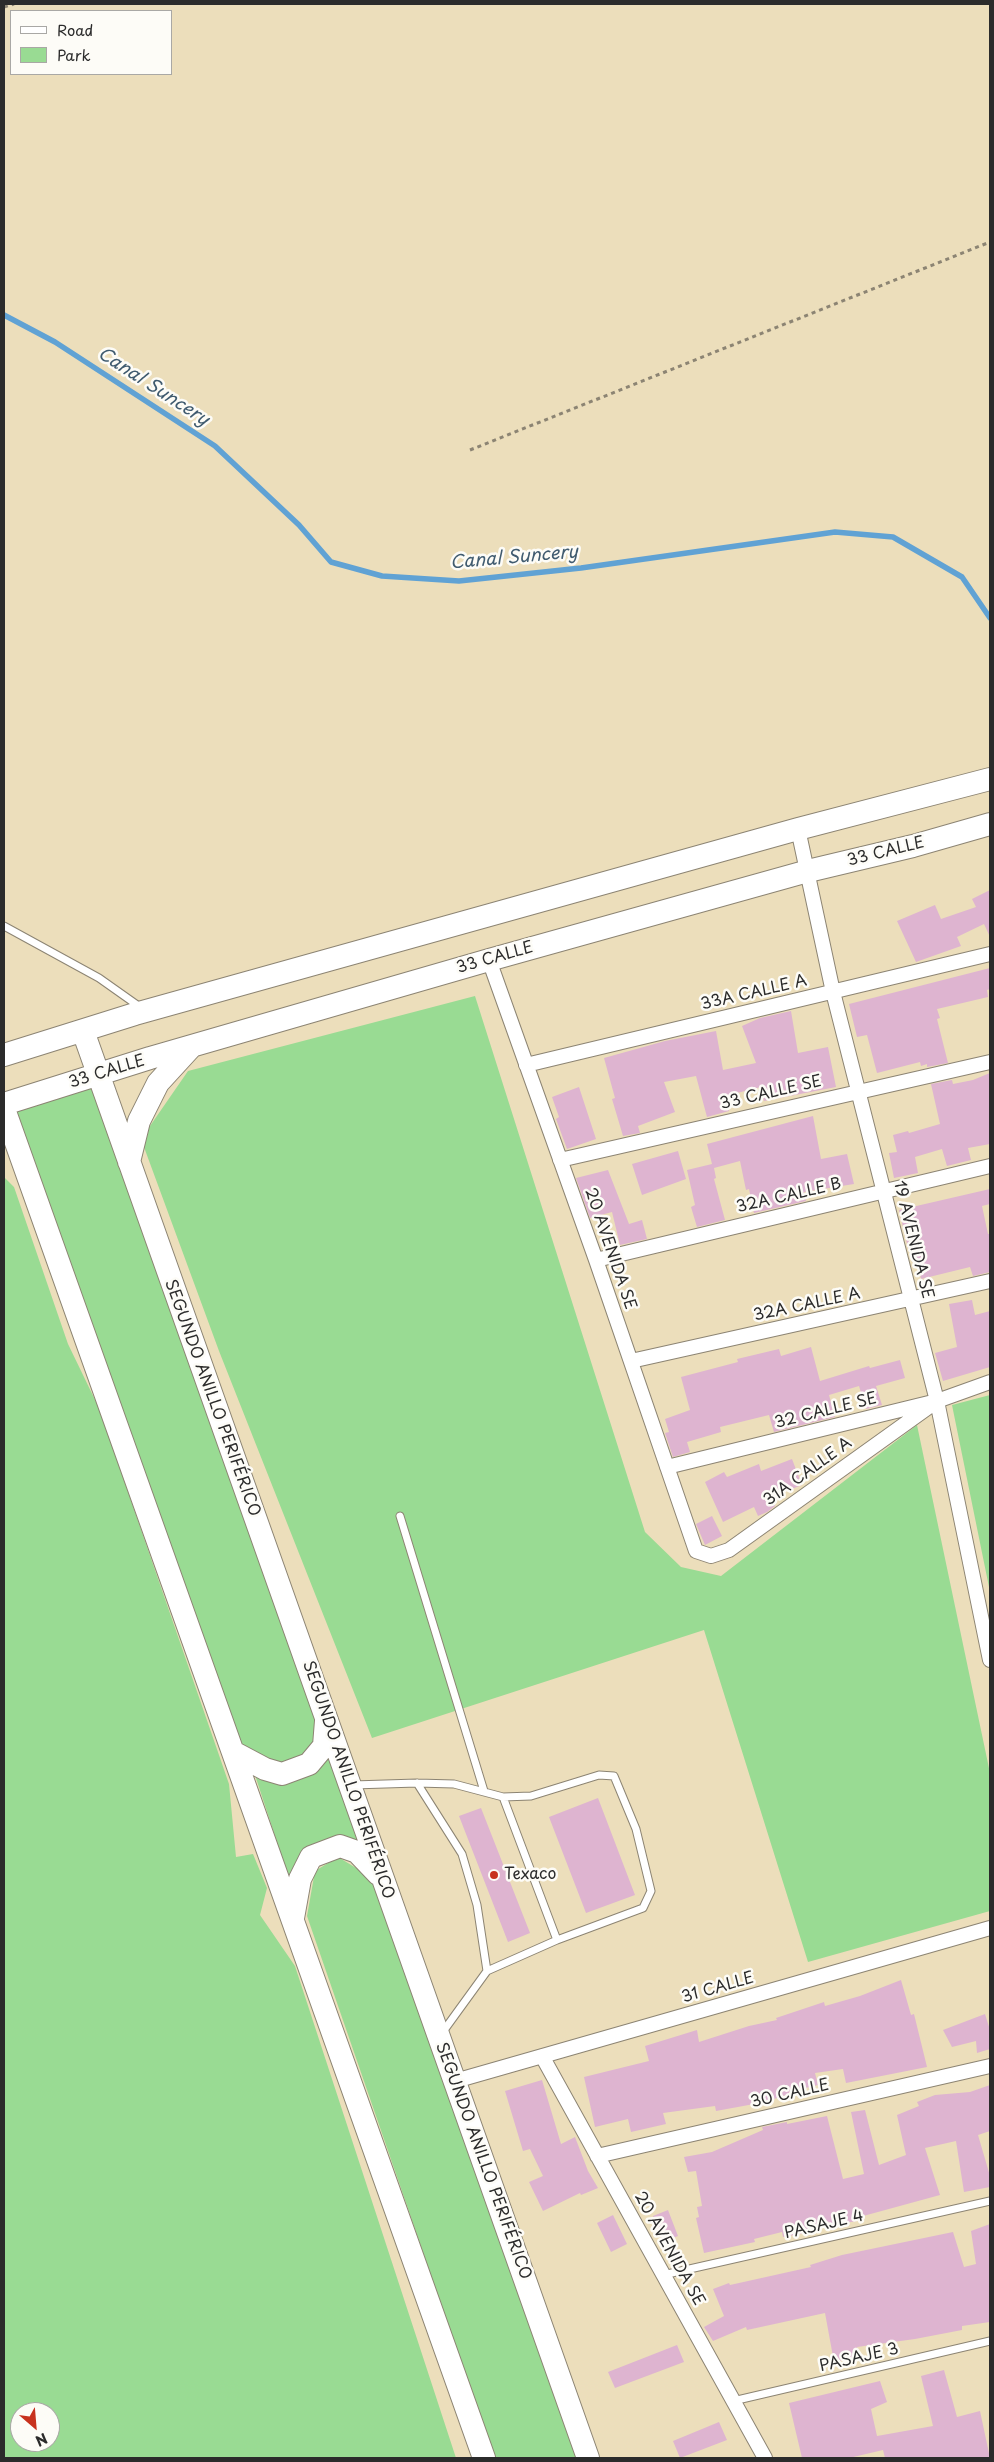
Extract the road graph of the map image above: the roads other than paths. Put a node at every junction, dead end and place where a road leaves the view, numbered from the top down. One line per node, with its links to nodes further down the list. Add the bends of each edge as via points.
1 (990, 779): 3 (main road)
2 (990, 824): 4 (main road, 33 CALLE)
3 (798, 829): 4 (street, 19 AVENIDA SE); 9 (main road)
4 (808, 871): 7 (main road, 33 CALLE); 8 (street, 19 AVENIDA SE)
5 (4, 926): 9 (lane, via 99,978)
6 (990, 954): 8 (street, 33A CALLE A)
7 (489, 960): 11 (main road, 33 CALLE); 14 (street, 20 AVENIDA SE)
8 (833, 992): 14 (street, 33A CALLE A); 16 (street, 19 AVENIDA SE)
9 (146, 1012): 10 (main road)
10 (82, 1031): 12 (main road); 15 (main road, SEGUNDO ANILLO PERIFÉRICO)
11 (192, 1046): 15 (main road, 33 CALLE); 21 (main road, via 158,1083 139,1121)
12 (4, 1056)
13 (990, 1062): 16 (street, 33 CALLE SE)
14 (526, 1065): 20 (street, 20 AVENIDA SE)
15 (98, 1074): 17 (main road, 33 CALLE); 21 (main road, SEGUNDO ANILLO PERIFÉRICO)
16 (857, 1092): 20 (street, 33 CALLE SE); 23 (street, 19 AVENIDA SE)
17 (4, 1104)
18 (4, 1109): 19 (main road)
19 (8, 1142): 35 (main road, via 24,1165)
20 (560, 1160): 24 (street, 20 AVENIDA SE)
21 (129, 1162): 34 (main road, SEGUNDO ANILLO PERIFÉRICO)
22 (990, 1166): 23 (street, 32A CALLE B)
23 (882, 1192): 24 (street, 32A CALLE B); 26 (street, 19 AVENIDA SE)
24 (596, 1260): 27 (street, 20 AVENIDA SE)
25 (990, 1281): 26 (street, 32A CALLE A)
26 (910, 1300): 27 (street, 32A CALLE A); 29 (street, 19 AVENIDA SE)
27 (631, 1361): 30 (street, 20 AVENIDA SE)
28 (990, 1382): 29 (street, 32 CALLE SE)
29 (936, 1401): 30 (street, 32 CALLE SE); 32 (street, 31A CALLE A, via 729,1550 711,1556); 33 (street, 19 AVENIDA SE)
30 (667, 1467): 32 (street, 20 AVENIDA SE)
31 (400, 1516): 38 (lane)
32 (696, 1551)
33 (990, 1660)
34 (326, 1719): 35 (main road, via 324,1746 309,1764 282,1774); 37 (main road, SEGUNDO ANILLO PERIFÉRICO)
35 (233, 1752): 41 (main road)
36 (417, 1783): 37 (lane); 38 (lane, via 454,1784); 44 (lane, via 462,1854 478,1906)
37 (350, 1785): 40 (main road, SEGUNDO ANILLO PERIFÉRICO)
38 (484, 1791): 39 (lane)
39 (503, 1797): 43 (lane); 43 (lane, via 532,1796 600,1775 614,1776 636,1829 651,1891 643,1908)
40 (382, 1878): 41 (main road, via 357,1852 340,1846 311,1858 300,1879); 45 (main road, SEGUNDO ANILLO PERIFÉRICO)
41 (293, 1920): 54 (main road)
42 (990, 1928): 46 (street, 31 CALLE)
43 (556, 1940): 44 (lane)
44 (487, 1971): 45 (lane)
45 (439, 2037): 48 (main road, SEGUNDO ANILLO PERIFÉRICO)
46 (542, 2056): 48 (street, 31 CALLE); 49 (street, 20 AVENIDA SE)
47 (990, 2066): 49 (street, 30 CALLE)
48 (454, 2081): 55 (main road, SEGUNDO ANILLO PERIFÉRICO)
49 (597, 2156): 51 (street, 20 AVENIDA SE)
50 (990, 2200): 51 (lane, PASAJE 4)
51 (663, 2275): 53 (street, 20 AVENIDA SE)
52 (990, 2341): 53 (lane, PASAJE 3)
53 (733, 2401): 56 (street, 20 AVENIDA SE)
54 (484, 2458)
55 (588, 2458)
56 (765, 2458)

